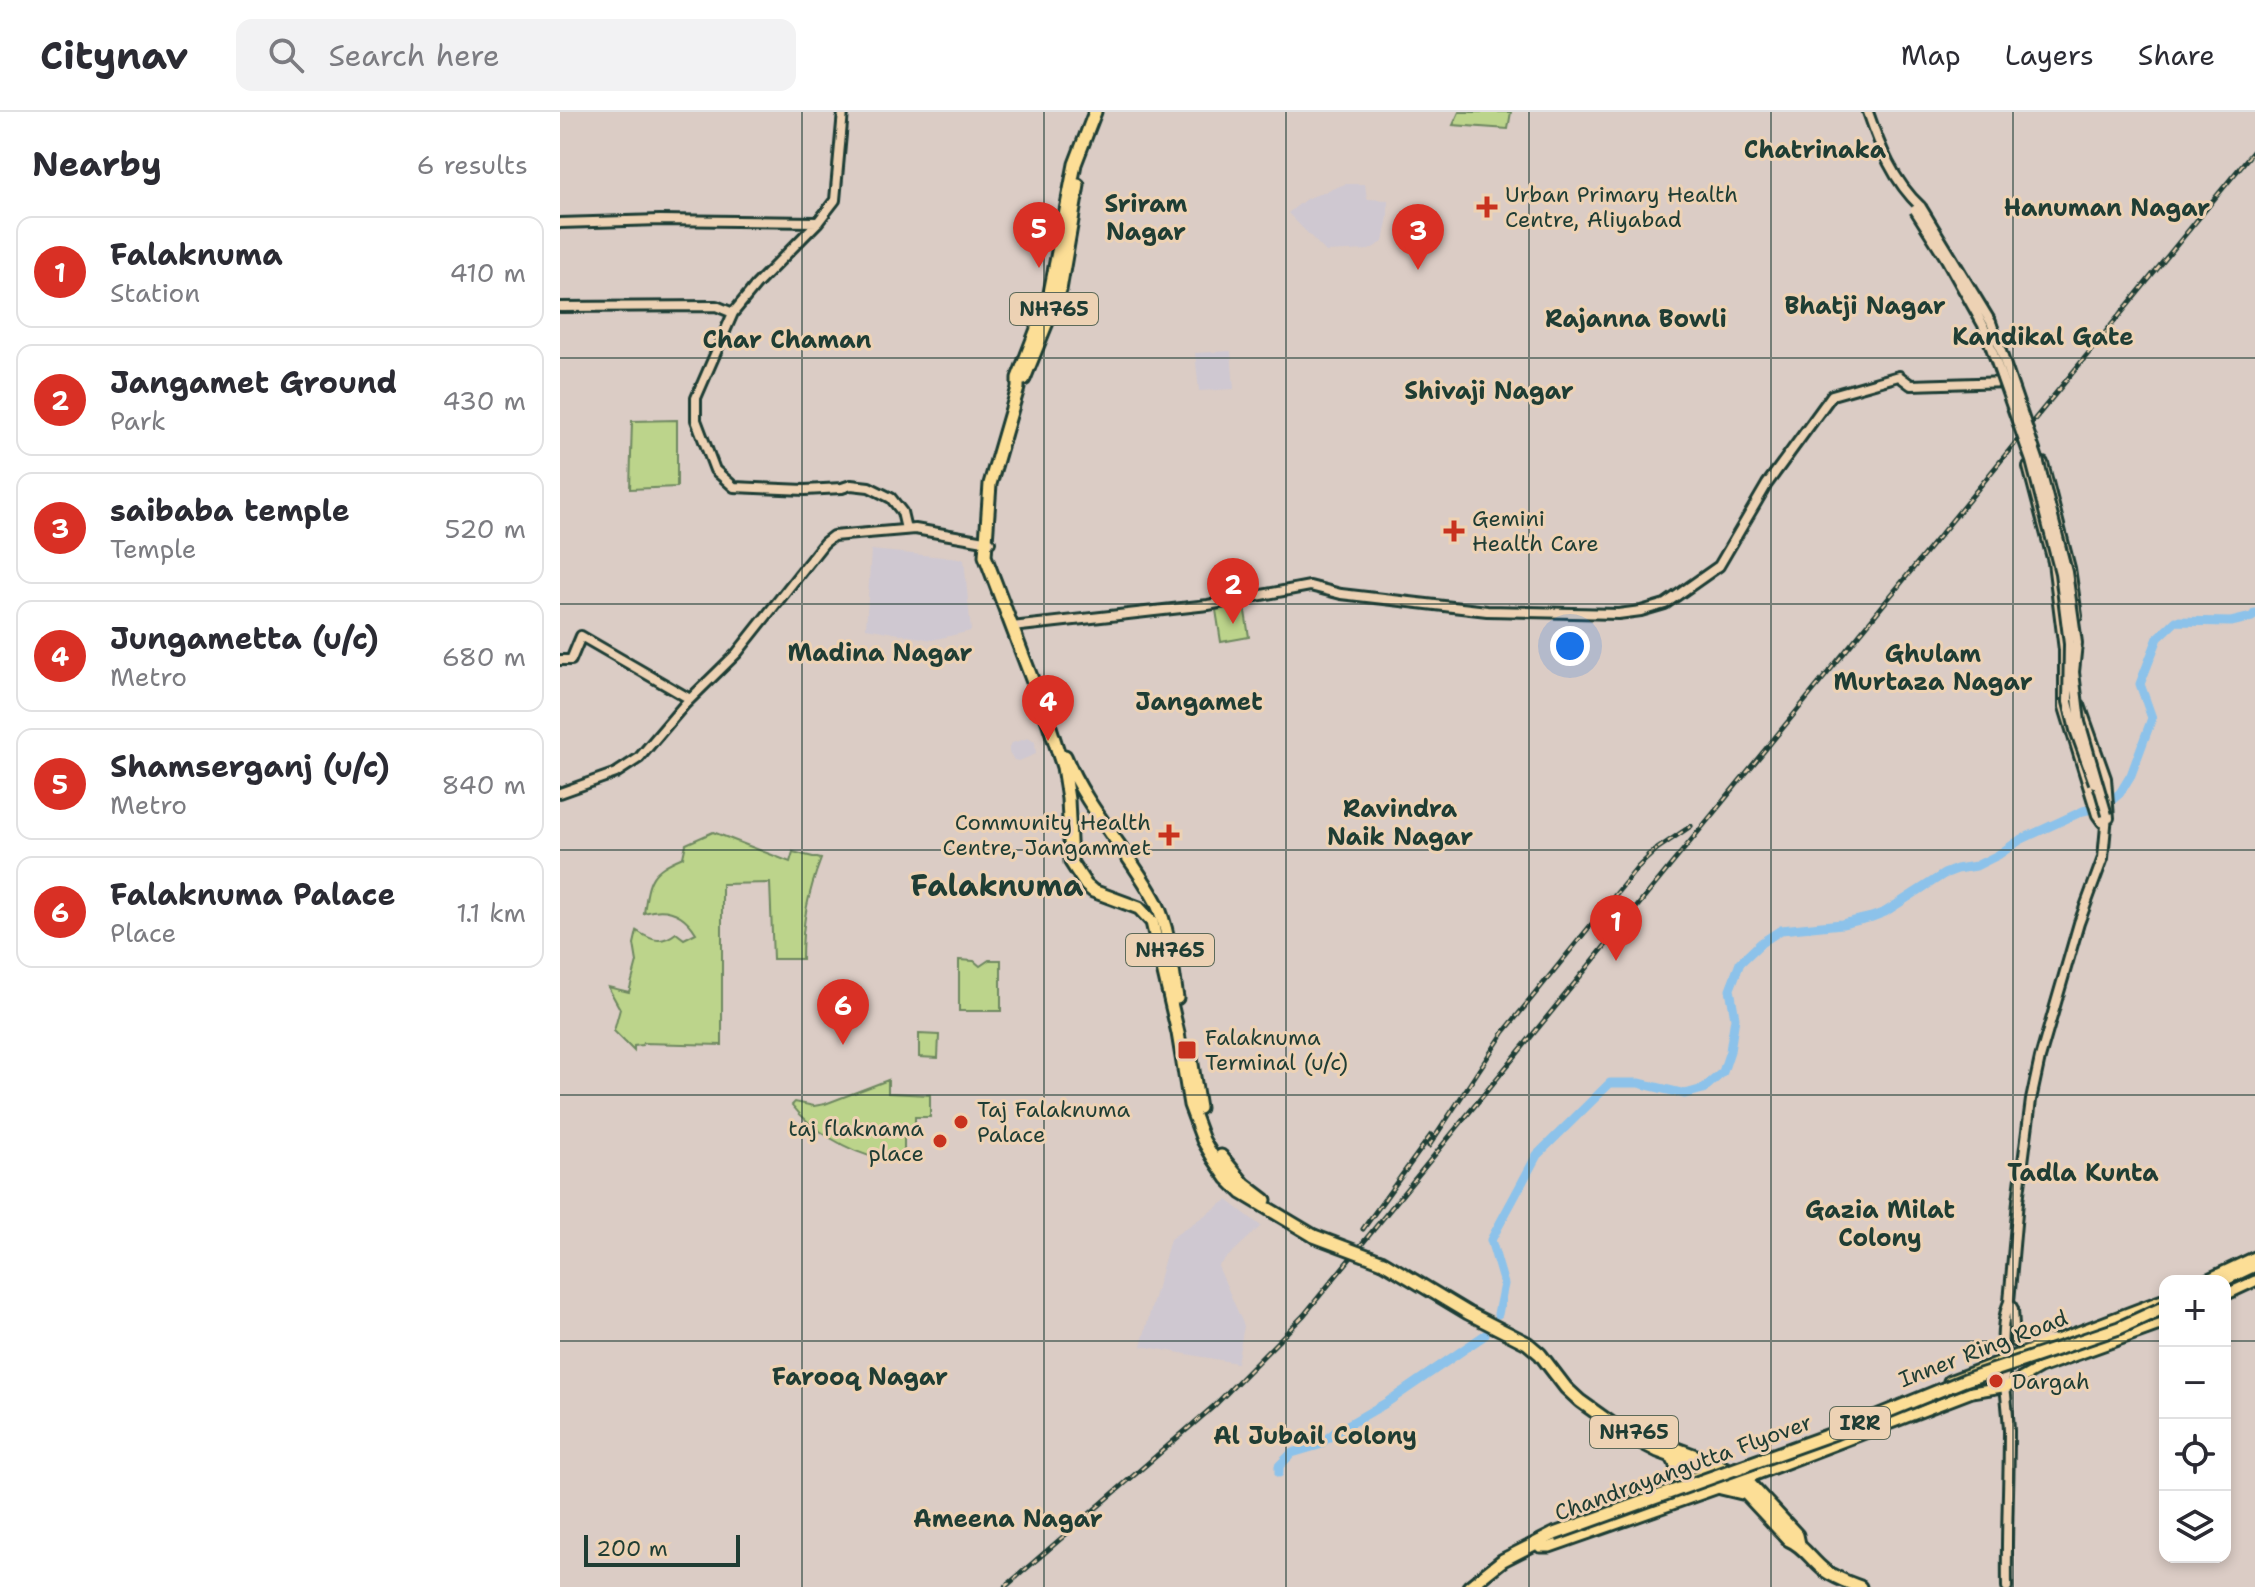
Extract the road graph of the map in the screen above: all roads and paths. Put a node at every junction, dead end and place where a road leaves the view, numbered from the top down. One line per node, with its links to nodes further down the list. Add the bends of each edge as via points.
1 (843, 112): 5 (street, via 836,195)
2 (1095, 112): 10 (highway, NH765, via 1075,164 1049,298 1022,364)
3 (1101, 112): 10 (highway, NH765, via 1079,178 1060,290)
4 (1868, 112): 19 (street, bridge, via 1882,154 1983,325 2031,461 2060,573 2069,644 2067,694)
5 (818, 222): 6 (street); 8 (street)
6 (560, 223)
7 (560, 307): 8 (street, via 716,306)
8 (733, 313): 11 (street, via 696,398 696,420 715,470 734,487 869,487 891,498)
9 (2014, 382): 13 (street, via 1911,385 1899,376 1832,395 1767,484 1719,566 1665,604 1618,614 1487,611 1310,586 1197,606)
10 (1018, 388): 12 (highway, NH765, via 995,470)
11 (906, 529): 12 (street); 15 (street, via 828,539 737,653)
12 (988, 542): 13 (highway, NH765)
13 (1015, 626): 17 (highway, NH765, via 1060,745); 18 (highway, NH765, via 1063,767)
14 (560, 660): 15 (street, via 571,660 581,636)
15 (690, 699): 16 (street, via 639,758 616,773)
16 (560, 793)
17 (1086, 794): 18 (highway); 20 (highway, NH765, via 1162,917 1198,1105)
18 (1068, 799): 20 (highway, NH765, via 1071,862 1086,885 1139,908 1152,922 1190,1105 1203,1140)
19 (2104, 817): 19 (street, bridge, via 2092,798 2064,707 2064,650 2053,562 2028,467 2035,462 2043,463 2070,568 2079,641 2079,700 2106,778); 30 (street, via 2100,863 2031,1100)
20 (1218, 1157): 37 (highway, NH765, bridge, via 1279,1215 1314,1236 1383,1262 1527,1343)
21 (2255, 1257): 24 (main road)
22 (2255, 1265): 25 (highway)
23 (2255, 1273): 27 (highway)
24 (2217, 1275)
25 (2231, 1276)
26 (2255, 1281): 28 (main road)
27 (2231, 1283)
28 (2231, 1292)
29 (2159, 1301): 34 (main road, Inner Ring Road / IRR)
30 (2009, 1302): 34 (street, via 2015,1342); 36 (street)
31 (2159, 1310): 47 (highway, Chandrayangutta Flyover / IRR, bridge)
32 (2159, 1318): 47 (highway, Chandrayangutta Flyover / IRR, bridge)
33 (2159, 1325): 35 (main road, Inner Ring Road / IRR)
34 (2082, 1331): 35 (main road); 36 (main road, Inner Ring Road / IRR)
35 (2090, 1351): 38 (main road, Inner Ring Road / IRR)
36 (2003, 1359): 38 (street); 40 (main road, Inner Ring Road / IRR, via 1861,1418)
37 (1557, 1373): 39 (highway, NH765, via 1593,1412 1643,1445); 40 (highway, NH765, via 1636,1433)
38 (2004, 1387): 41 (main road, Inner Ring Road / IRR, via 1972,1392); 53 (street, via 2009,1428)
39 (1671, 1456): 40 (highway, NH765); 43 (highway, via 1677,1472)
40 (1712, 1466): 42 (highway, NH765); 43 (main road, Inner Ring Road / IRR)
41 (1760, 1473): 42 (main road, Inner Ring Road / IRR); 46 (highway, via 1754,1481)
42 (1740, 1480): 44 (main road, Inner Ring Road / IRR); 45 (highway, NH765); 46 (highway, NH765)
43 (1670, 1486): 49 (main road, Inner Ring Road / IRR, via 1547,1532)
44 (1721, 1488): 45 (highway); 49 (main road, Inner Ring Road / IRR, via 1550,1547)
45 (1749, 1496): 48 (highway, NH765, via 1789,1540)
46 (1763, 1496): 48 (highway, NH765)
47 (1555, 1537): 49 (highway, Chandrayangutta Flyover / IRR)
48 (1799, 1544): 52 (highway, NH765, via 1821,1568)
49 (1535, 1546): 50 (highway, Inner Ring Road / IRR, via 1503,1560); 51 (highway, Inner Ring Road / IRR)
50 (1469, 1587)
51 (1477, 1587)
52 (1860, 1587)
53 (2007, 1587)

